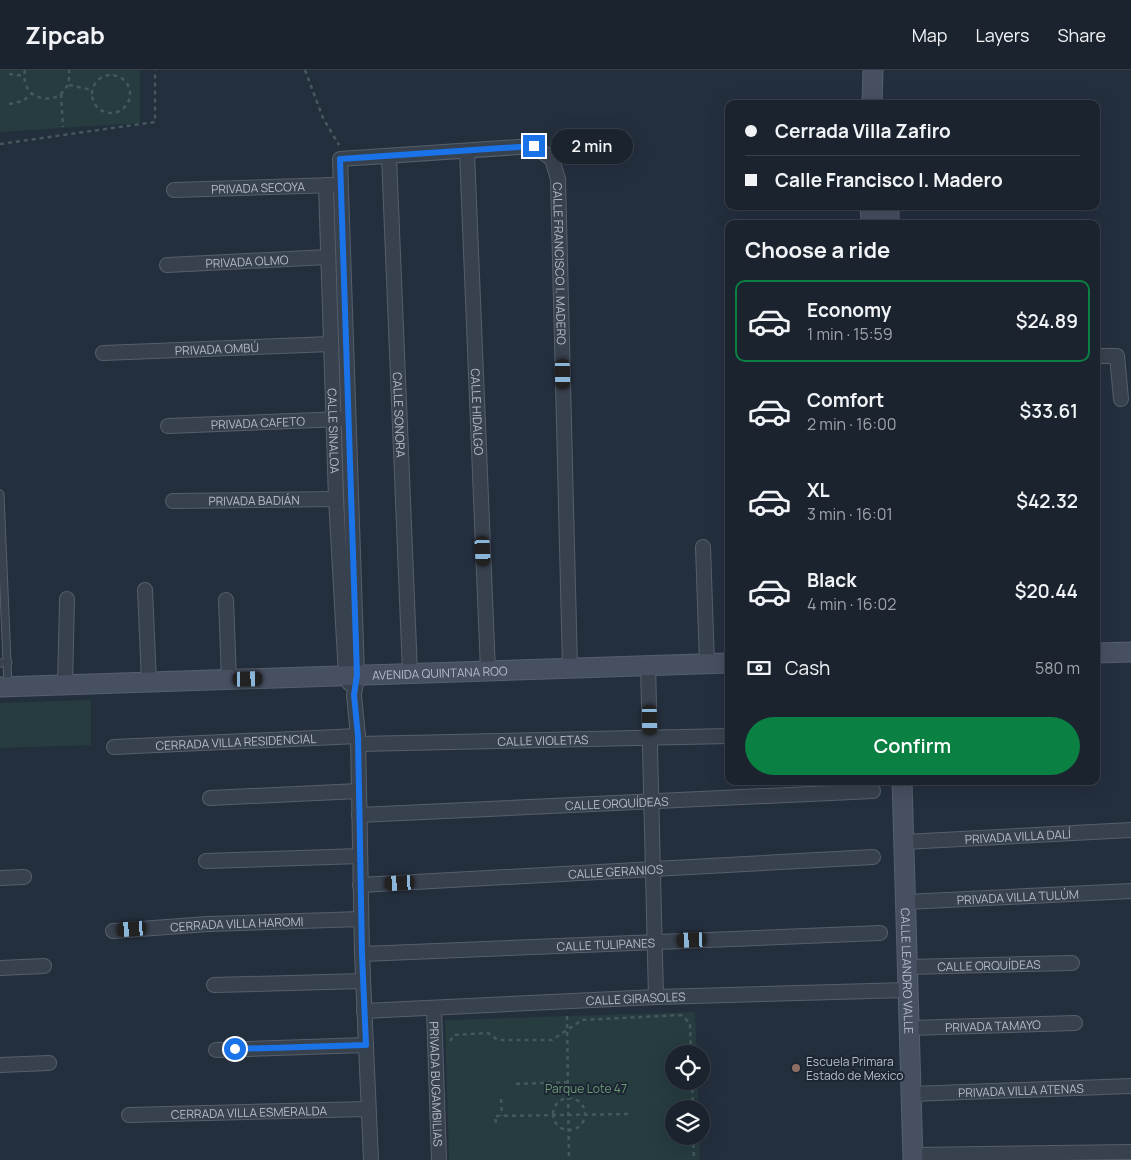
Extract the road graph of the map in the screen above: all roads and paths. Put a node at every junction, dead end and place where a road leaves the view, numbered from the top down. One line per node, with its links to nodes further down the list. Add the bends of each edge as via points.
1 (25, 70): 7 (path)
2 (69, 70): 8 (path)
3 (155, 70): 15 (path, via 155,122)
4 (305, 70): 18 (path, via 323,118 339,142)
5 (873, 70): 12 (main road)
6 (9, 74): 7 (path)
7 (24, 76): 10 (path, via 25,84)
8 (68, 85): 9 (path); 11 (path)
9 (92, 90): 9 (path, via 95,105 106,112 124,108 130,97 128,84 113,74 101,77)
10 (32, 93): 11 (path, via 43,99); 13 (path, via 23,101)
11 (61, 94): 14 (path)
12 (872, 100)
13 (9, 104)
14 (63, 127)
15 (0, 144)
16 (467, 152): 17 (street, CALLE FRANCISCO I. MADERO); 44 (street, CALLE FRANCISCO I. MADERO, via 534,146 552,159 558,179); 45 (street, CALLE HIDALGO)
17 (389, 156): 18 (street, CALLE FRANCISCO I. MADERO); 46 (street, CALLE SONORA)
18 (340, 159): 19 (street, CALLE SINALOA)
19 (341, 184): 20 (street, PRIVADA SECOYA); 29 (street, CALLE SINALOA)
20 (326, 185): 21 (street, PRIVADA SECOYA); 22 (street, CALLE SINALOA)
21 (174, 190)
22 (328, 257): 23 (street, PRIVADA OLMO); 24 (street, CALLE SINALOA)
23 (167, 266)
24 (331, 344): 25 (street, PRIVADA OMBÚ); 28 (street, CALLE SINALOA)
25 (103, 353)
26 (1100, 356): 27 (street, via 1117,356)
27 (1121, 399)
28 (334, 419): 29 (street, PRIVADA CAFETO); 30 (street, PRIVADA CAFETO); 32 (street, CALLE SINALOA)
29 (349, 419): 47 (street, CALLE SINALOA)
30 (168, 426)
31 (0, 494): 40 (lane)
32 (336, 499): 33 (street, PRIVADA BADIÁN); 47 (street, CALLE SINALOA)
33 (173, 501)
34 (703, 547): 42 (street)
35 (145, 590): 49 (street)
36 (67, 599): 50 (street)
37 (226, 600): 48 (street)
38 (1131, 652): 39 (main road)
39 (1100, 653)
40 (4, 662): 51 (lane)
41 (725, 663): 42 (main road, AVENIDA QUINTANA ROO)
42 (708, 664): 43 (main road, AVENIDA QUINTANA ROO)
43 (648, 666): 44 (main road, AVENIDA QUINTANA ROO); 53 (street)
44 (570, 668): 45 (main road, AVENIDA QUINTANA ROO)
45 (488, 671): 46 (main road, AVENIDA QUINTANA ROO)
46 (410, 673): 47 (main road, AVENIDA QUINTANA ROO)
47 (351, 676): 48 (main road, AVENIDA QUINTANA ROO); 54 (street)
48 (228, 679): 49 (main road, AVENIDA QUINTANA ROO)
49 (149, 682): 50 (main road, AVENIDA QUINTANA ROO)
50 (65, 684): 51 (main road, AVENIDA QUINTANA ROO)
51 (4, 686)
52 (725, 736): 53 (street, CALLE VIOLETAS)
53 (650, 738): 54 (street, CALLE VIOLETAS); 60 (street)
54 (358, 740): 55 (street, CERRADA VILLA RESIDENCIAL); 57 (street)
55 (114, 747)
56 (902, 785): 63 (main road, CALLE LEANDRO VALLE)
57 (359, 791): 59 (street); 61 (street)
58 (873, 791): 60 (street, CALLE ORQUÍDEAS)
59 (210, 798)
60 (652, 801): 61 (street, CALLE ORQUÍDEAS); 67 (street)
61 (359, 815): 64 (street)
62 (1131, 830): 63 (street, PRIVADA VILLA DALÍ)
63 (904, 842): 72 (main road, CALLE LEANDRO VALLE)
64 (360, 856): 66 (street); 70 (street)
65 (873, 857): 67 (street, CALLE GERANIOS)
66 (206, 862)
67 (653, 869): 70 (street, CALLE GERANIOS); 76 (street)
68 (24, 877): 69 (street)
69 (0, 878)
70 (360, 885): 73 (street)
71 (1131, 891): 72 (street, PRIVADA VILLA TULÚM)
72 (906, 902): 80 (main road, CALLE LEANDRO VALLE)
73 (361, 919): 74 (street, CERRADA VILLA HAROMI); 77 (street)
74 (113, 931)
75 (880, 933): 76 (street, CALLE TULIPANES)
76 (655, 942): 77 (street, CALLE TULIPANES); 85 (street)
77 (362, 954): 82 (street)
78 (1072, 962): 80 (street, CALLE ORQUÍDEAS)
79 (44, 966): 81 (street)
80 (908, 967): 84 (main road, CALLE LEANDRO VALLE)
81 (0, 968)
82 (363, 981): 83 (street); 87 (street)
83 (214, 985)
84 (908, 990): 85 (street, CALLE GIRASOLES); 90 (main road, CALLE LEANDRO VALLE)
85 (656, 998): 86 (street, CALLE GIRASOLES)
86 (434, 1008): 87 (street, CALLE GIRASOLES); 117 (street, PRIVADA BUGAMBILIAS)
87 (364, 1011): 92 (street)
88 (567, 1016): 91 (path)
89 (1075, 1023): 90 (street, PRIVADA TAMAYO)
90 (909, 1028): 101 (main road, CALLE LEANDRO VALLE)
91 (567, 1030): 93 (path, via 587,1019 681,1015 690,1023); 94 (path, via 550,1040 498,1040 490,1034 460,1034 450,1040); 98 (path)
92 (366, 1045): 95 (street); 104 (street)
93 (691, 1045)
94 (450, 1047)
95 (216, 1050)
96 (49, 1063): 97 (street)
97 (0, 1065)
98 (568, 1082): 99 (path); 102 (path)
99 (516, 1084)
100 (1131, 1086): 101 (street, PRIVADA VILLA ATENAS)
101 (911, 1094): 115 (main road, CALLE LEANDRO VALLE)
102 (568, 1098): 105 (path, via 581,1103); 108 (path, via 557,1102); 109 (path)
103 (501, 1099): 110 (path)
104 (368, 1109): 107 (street, CERRADA VILLA ESMERALDA); 116 (street)
105 (585, 1114): 106 (path); 109 (path); 112 (path, via 579,1127)
106 (632, 1114)
107 (129, 1115)
108 (552, 1115): 109 (path); 110 (path); 112 (path, via 556,1126)
109 (569, 1115): 112 (path)
110 (502, 1116): 111 (path, via 495,1116)
111 (496, 1123)
112 (569, 1130): 118 (path)
113 (693, 1145): 119 (path)
114 (1131, 1152): 115 (street)
115 (913, 1158)
116 (371, 1160)
117 (439, 1160)
118 (569, 1160)
119 (694, 1160)

